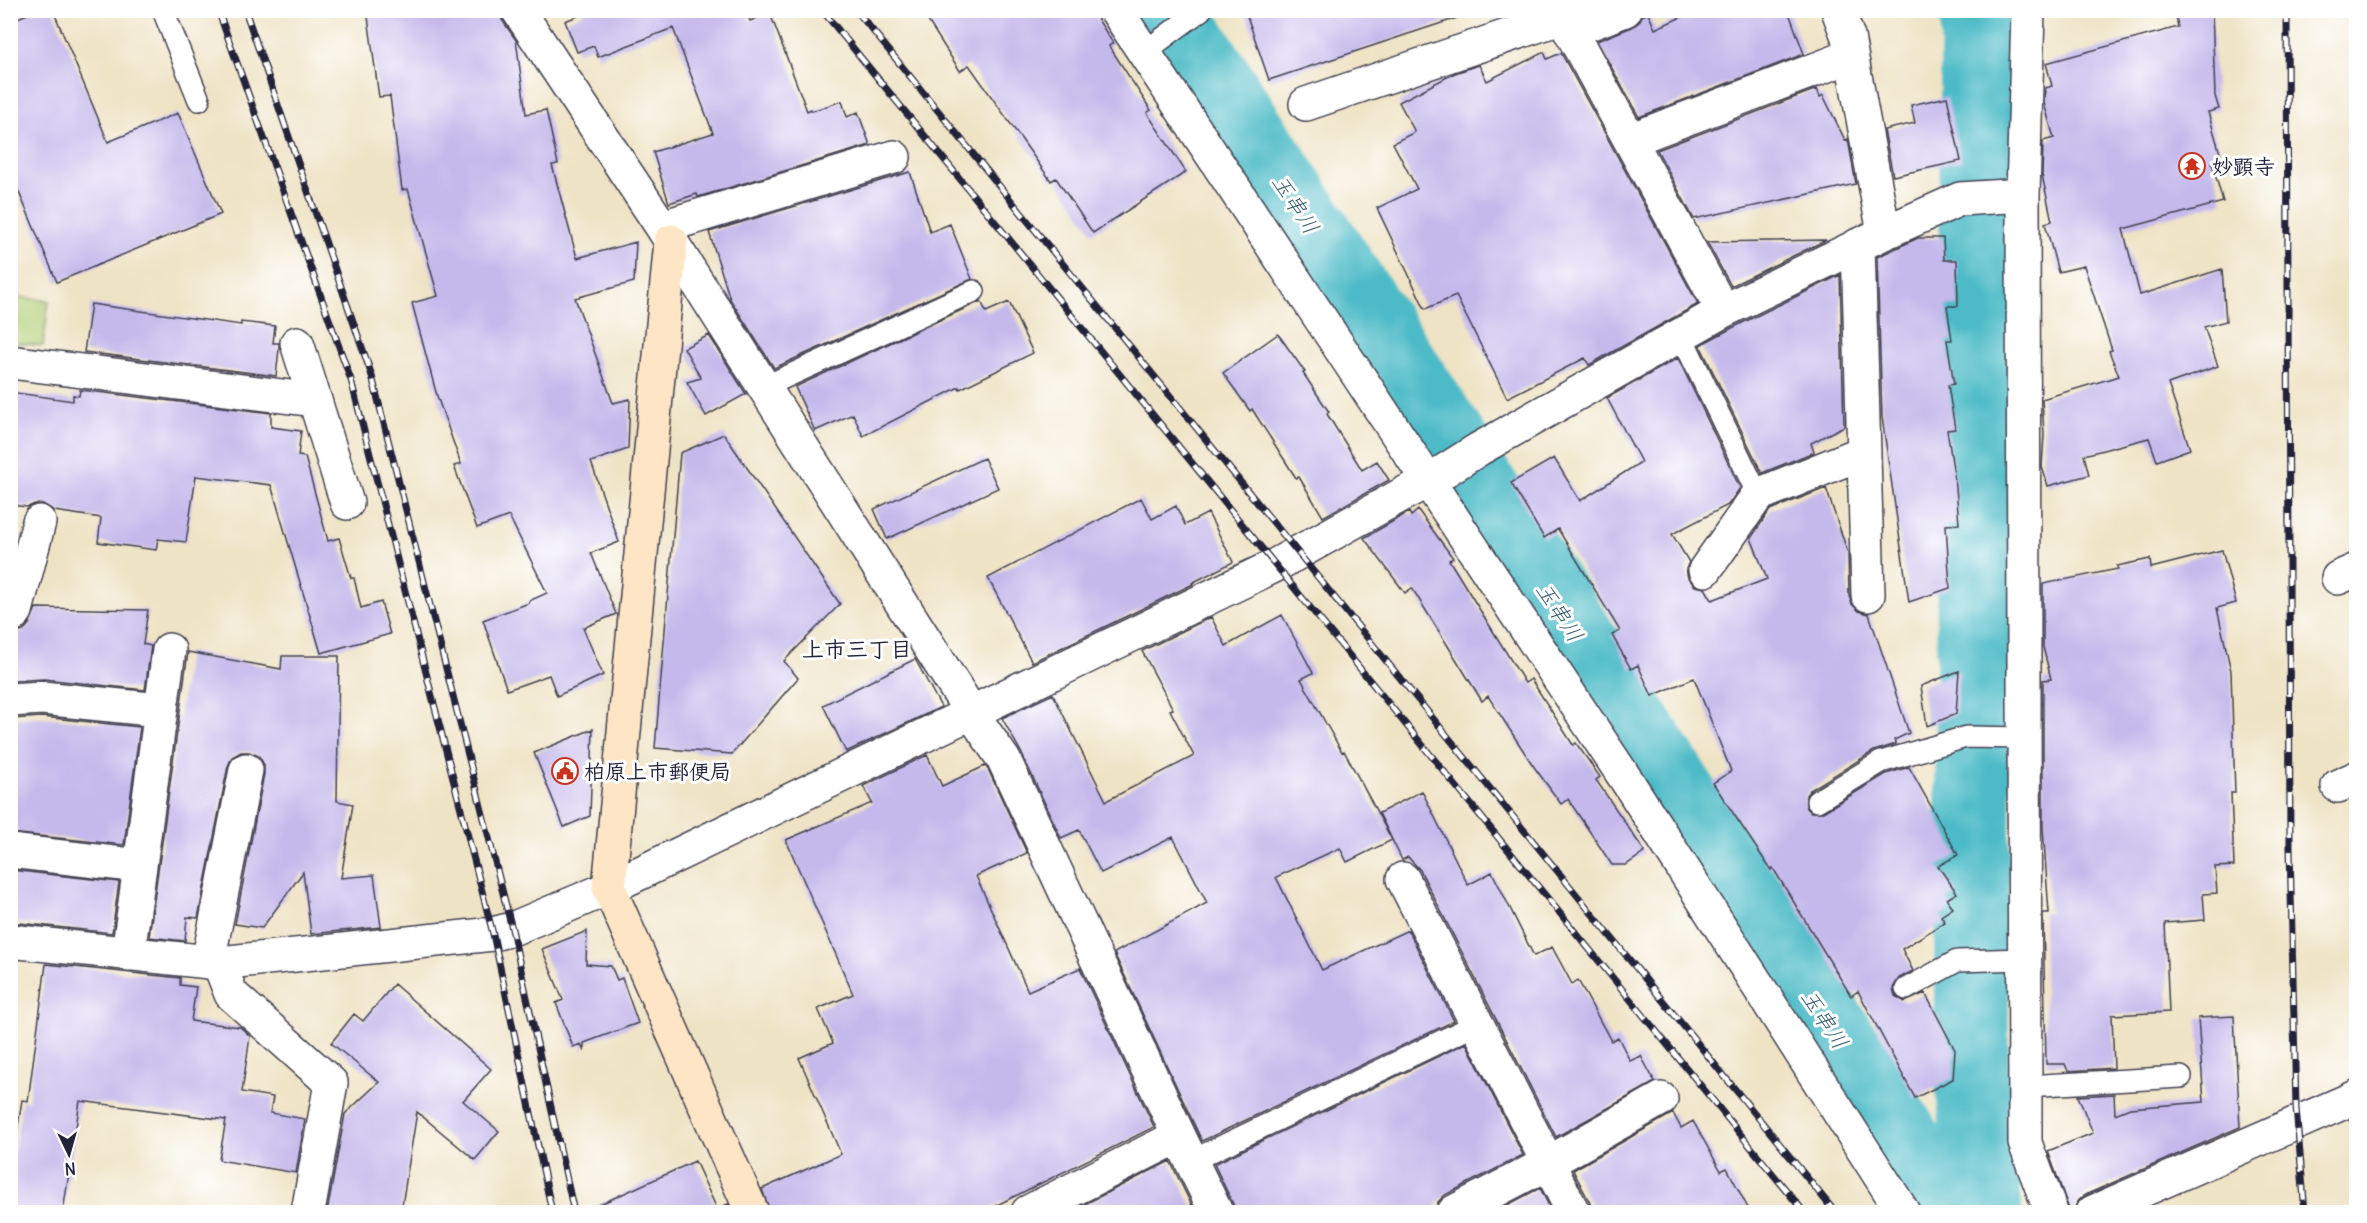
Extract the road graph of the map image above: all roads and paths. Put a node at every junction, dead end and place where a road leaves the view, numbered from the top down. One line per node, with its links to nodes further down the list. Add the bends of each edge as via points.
1 (163, 10): 11 (lane)
2 (518, 10): 16 (street)
3 (1116, 10): 9 (street)
4 (1625, 10): 8 (street)
5 (1838, 10): 10 (street)
6 (2028, 10): 15 (street)
7 (1201, 11): 9 (lane)
8 (1570, 31): 12 (street, via 1563,17); 13 (street)
9 (1155, 44): 26 (street)
10 (1851, 56): 13 (street); 17 (street)
11 (199, 100)
12 (1306, 104)
13 (1630, 140): 19 (street)
14 (894, 157): 16 (street)
15 (2021, 195): 17 (street, via 1960,199); 37 (street)
16 (666, 234): 23 (street); 43 (street)
17 (1871, 239): 19 (street); 25 (street)
18 (974, 291): 23 (lane)
19 (1724, 310): 20 (street)
20 (1682, 334): 26 (street); 27 (lane)
21 (297, 344): 24 (street)
22 (10, 362): 24 (street)
23 (764, 387): 36 (street)
24 (315, 400): 28 (street)
25 (1864, 452): 27 (street); 31 (street)
26 (1434, 477): 36 (street, via 1276,565); 62 (street)
27 (1758, 495): 30 (street)
28 (347, 503)
29 (39, 522): 32 (street, via 16,611)
30 (1705, 570)
31 (1868, 595)
32 (10, 616)
33 (169, 650): 35 (street)
34 (10, 700): 35 (street, via 42,698)
35 (160, 710): 41 (street)
36 (971, 712): 43 (street); 54 (street, via 1004,760)
37 (2011, 737): 39 (lane, via 1966,738 1881,762); 46 (street)
38 (246, 770): 47 (street)
39 (1817, 801)
40 (10, 851): 41 (street)
41 (140, 866): 45 (street)
42 (1403, 879): 49 (street)
43 (609, 888): 47 (street, via 493,934); 57 (street)
44 (10, 941): 45 (street)
45 (128, 954): 47 (street)
46 (2023, 959): 48 (lane, via 1957,961); 51 (street)
47 (214, 963): 56 (street, via 231,994 330,1083)
48 (1906, 989)
49 (1477, 1024): 54 (lane); 55 (street)
50 (2181, 1077): 51 (lane)
51 (2025, 1086): 63 (street, via 2025,1143)
52 (2356, 1097): 64 (street)
53 (1661, 1099): 55 (street)
54 (1185, 1148): 58 (street); 59 (street)
55 (1548, 1163): 60 (street); 61 (street)
56 (308, 1212)
57 (752, 1212)
58 (1028, 1212)
59 (1216, 1212)
60 (1454, 1212)
61 (1573, 1212)
62 (1903, 1212)
63 (2051, 1212)
64 (2093, 1212)

